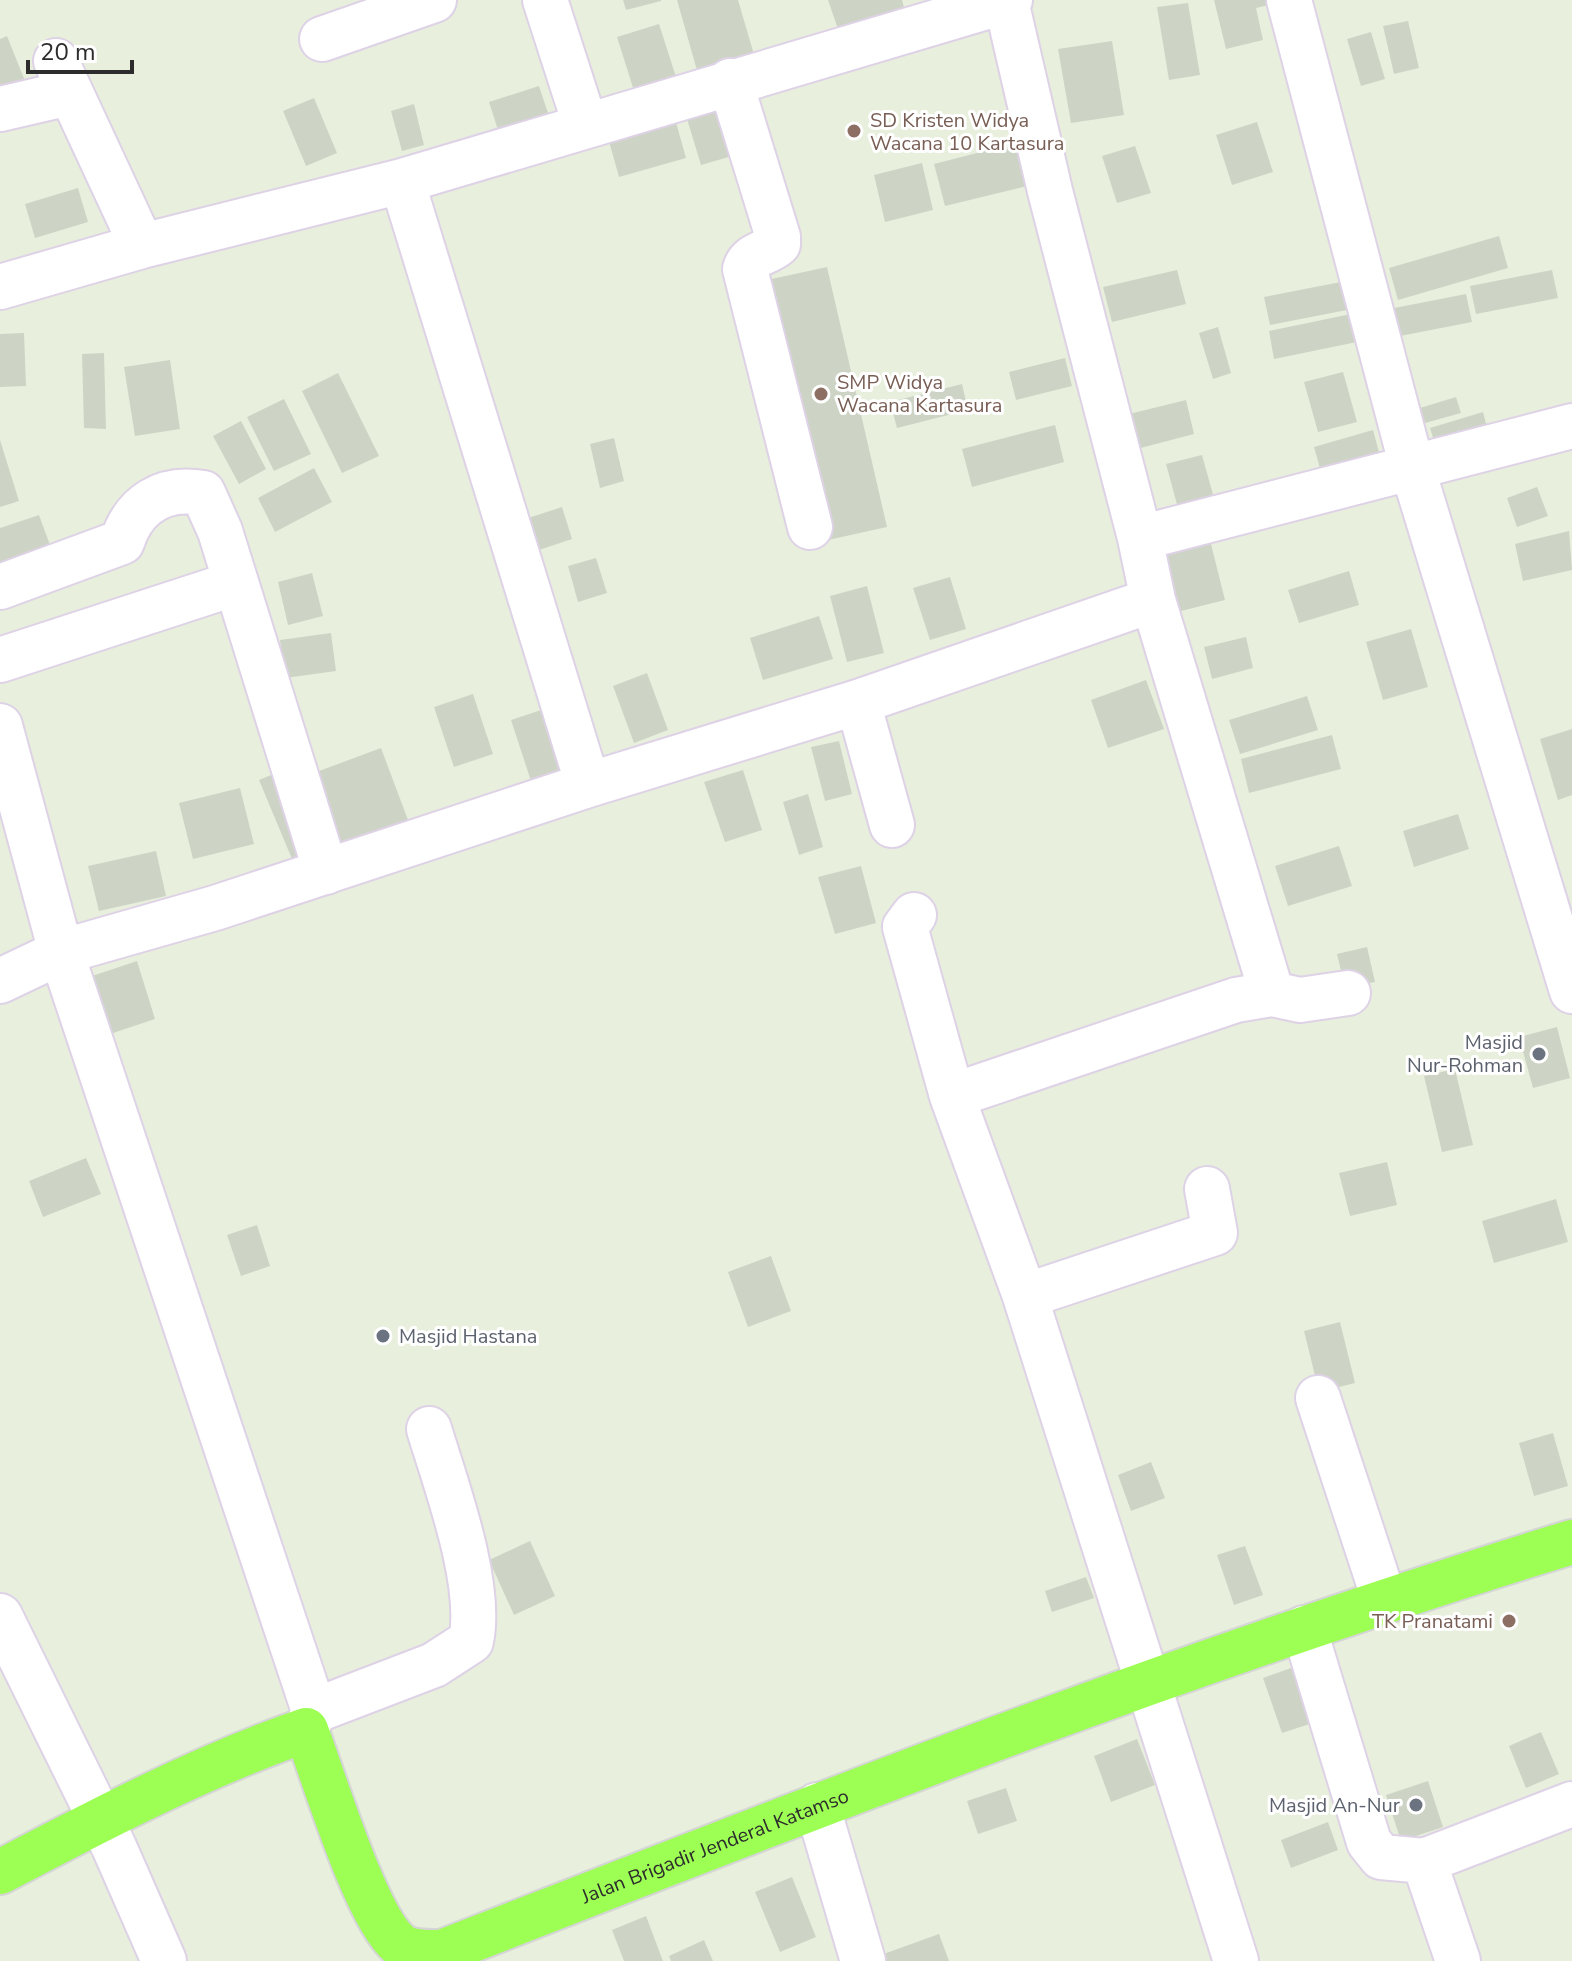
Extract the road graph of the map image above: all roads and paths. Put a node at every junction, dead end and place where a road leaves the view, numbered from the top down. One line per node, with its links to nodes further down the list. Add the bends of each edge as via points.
1 (434, 0): 6 (street)
2 (545, 0): 9 (street)
3 (1008, 0): 5 (street); 16 (street, via 1050,191)
4 (1289, 0): 14 (street)
5 (936, 9): 7 (street)
6 (322, 39)
7 (730, 81): 9 (street); 15 (street, via 778,237 771,251 755,256 745,269)
8 (0, 109): 11 (street, via 63,77)
9 (585, 124): 10 (street)
10 (402, 181): 11 (street); 23 (street)
11 (142, 246): 12 (street)
12 (0, 287)
13 (1572, 426): 14 (street)
14 (1412, 467): 16 (street); 29 (street)
15 (810, 527)
16 (1140, 538): 19 (street)
17 (236, 583): 18 (street, via 209,502 203,493 194,492 141,505 122,542); 20 (street); 25 (street)
18 (0, 587)
19 (1153, 600): 21 (street); 31 (street)
20 (0, 660)
21 (858, 702): 23 (street); 24 (street)
22 (0, 726): 27 (street)
23 (588, 785): 25 (street)
24 (892, 825)
25 (326, 872): 27 (street)
26 (914, 915): 32 (street, via 905,927)
27 (61, 952): 28 (street); 42 (street)
28 (0, 981)
29 (1572, 991)
30 (1348, 993): 31 (street, via 1300,1000)
31 (1272, 994): 32 (street, via 1236,1000)
32 (952, 1096): 34 (street)
33 (1207, 1189): 34 (street, via 1215,1233)
34 (1025, 1296): 41 (street)
35 (1318, 1398): 38 (street)
36 (429, 1429): 42 (street, via 473,1593 471,1641 434,1665)
37 (1572, 1542): 38 (main road, Jalan Brigadir Jenderal Katamso)
38 (1384, 1599): 40 (main road, Jalan Brigadir Jenderal Katamso)
39 (0, 1616): 45 (street)
40 (1304, 1628): 41 (main road, Jalan Brigadir Jenderal Katamso); 46 (street, via 1369,1842 1381,1857)
41 (1146, 1682): 44 (main road, Jalan Brigadir Jenderal Katamso); 50 (street)
42 (310, 1721): 44 (main road, Jalan Brigadir Jenderal Katamso, via 374,1910 402,1947 422,1952 442,1952); 45 (main road)
43 (1572, 1804): 46 (street)
44 (817, 1805): 49 (street)
45 (99, 1820): 47 (main road); 48 (street)
46 (1424, 1861): 51 (street)
47 (0, 1872)
48 (164, 1961)
49 (863, 1961)
50 (1236, 1961)
51 (1458, 1961)

